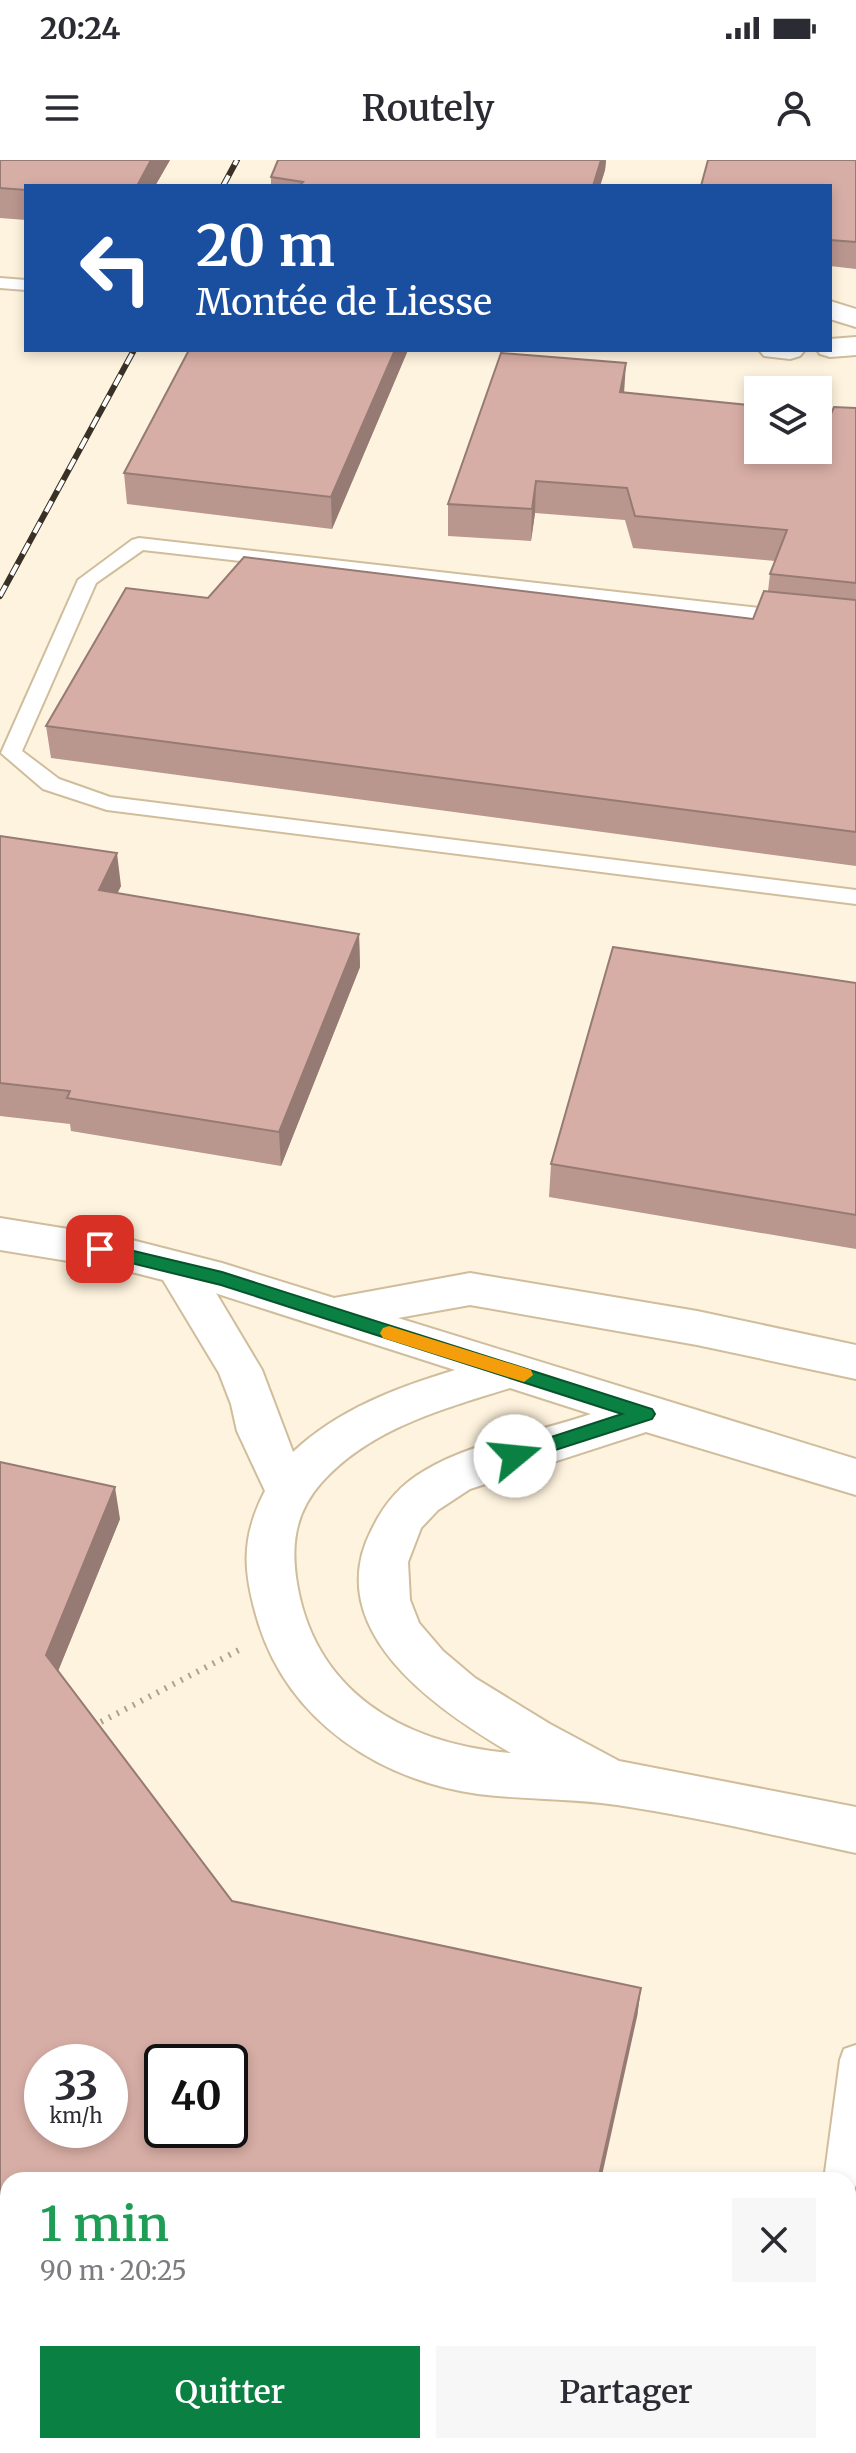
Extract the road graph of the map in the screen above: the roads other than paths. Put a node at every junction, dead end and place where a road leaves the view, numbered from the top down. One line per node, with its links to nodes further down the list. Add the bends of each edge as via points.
1 (0, 283): 2 (lane)
2 (24, 285)
3 (832, 311): 4 (street)
4 (856, 318)
5 (856, 346): 6 (street)
6 (832, 348)
7 (856, 625): 8 (lane, via 139,544 88,580 11,753 51,784 107,803)
8 (856, 897)
9 (0, 1234): 10 (street)
10 (177, 1267): 11 (street); 16 (street, via 240,1370 260,1431)
11 (329, 1315): 12 (street, via 470,1289 697,1328); 13 (street)
12 (837, 1359)
13 (510, 1371): 14 (street); 16 (street, via 407,1403 359,1425 319,1455)
14 (645, 1414): 15 (street); 17 (street, via 481,1464 441,1483 414,1503 395,1528 382,1579 387,1607 402,1634 454,1692)
15 (856, 1477)
16 (289, 1491): 17 (street, via 268,1549 273,1594 293,1649 338,1710 388,1746 448,1767)
17 (617, 1782): 18 (street)
18 (856, 1830)
19 (856, 2060): 20 (lane)
20 (842, 2172)

